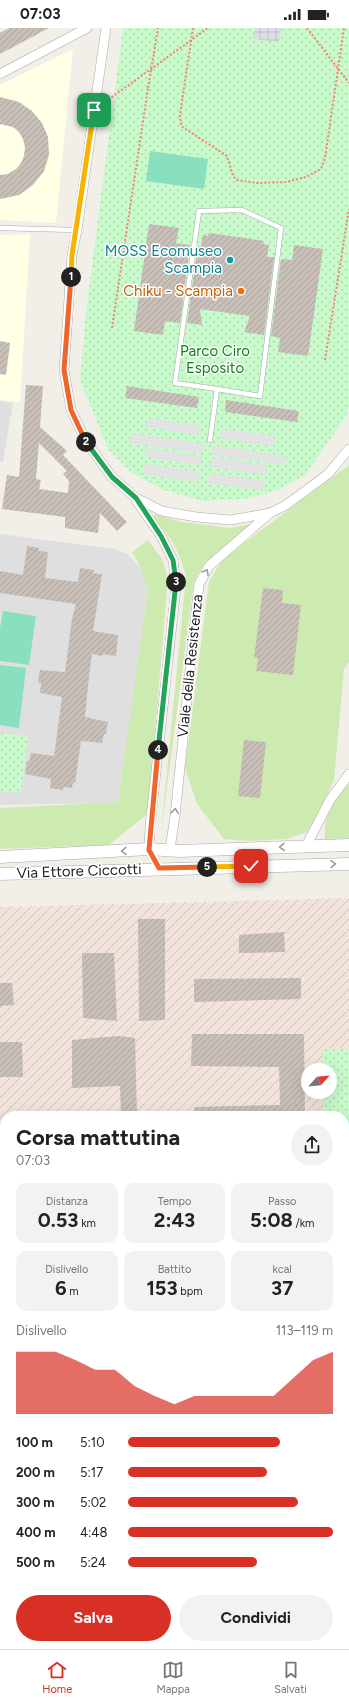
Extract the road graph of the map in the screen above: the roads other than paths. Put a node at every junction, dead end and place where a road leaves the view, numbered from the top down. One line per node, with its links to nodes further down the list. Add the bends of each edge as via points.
1 (87, 28): 3 (street)
2 (106, 28): 5 (street, Viale della Resistenza)
3 (0, 74)
4 (0, 228): 5 (lane)
5 (77, 230): 9 (street, Viale della Resistenza, via 72,255 64,370 71,410 87,443 112,477)
6 (217, 389): 6 (lane, via 260,396 281,228 242,210 198,211 175,383); 7 (lane)
7 (210, 440)
8 (349, 449): 10 (street, Viale della Resistenza, via 328,474 286,505)
9 (136, 498): 10 (street, Viale della Resistenza, via 162,511 196,517 231,520); 15 (street, Viale della Resistenza, via 173,560 176,587)
10 (270, 513): 14 (street, Viale della Resistenza, one-way to 10, via 199,584 209,566)
11 (349, 774): 13 (street, via 330,800)
12 (349, 845): 13 (street, Via Ettore Ciccotti)
13 (306, 846): 14 (street, Via Ettore Ciccotti, one-way to 14)
14 (170, 849): 15 (street, Via Ettore Ciccotti); 18 (street)
15 (149, 850): 16 (street, Via Ettore Ciccotti, one-way to 16); 18 (street)
16 (0, 857)
17 (349, 864): 18 (street, Via Ettore Ciccotti, one-way to 17)
18 (159, 868): 19 (street, Via Ettore Ciccotti)
19 (0, 874)

